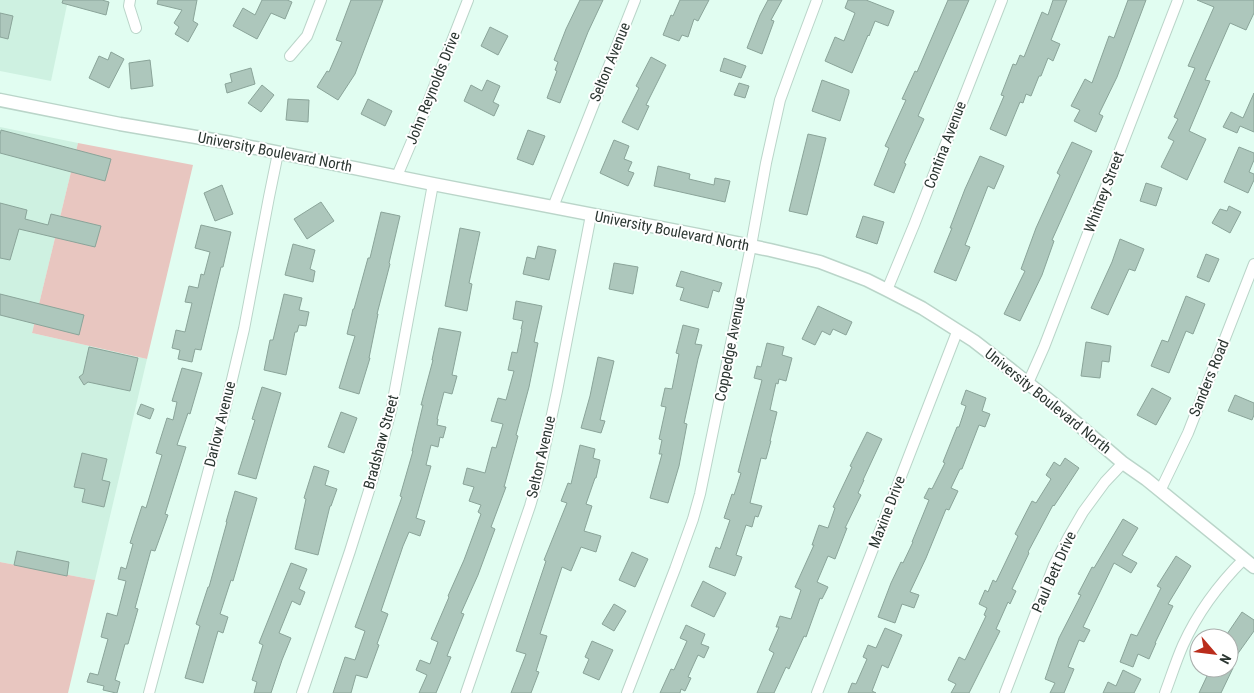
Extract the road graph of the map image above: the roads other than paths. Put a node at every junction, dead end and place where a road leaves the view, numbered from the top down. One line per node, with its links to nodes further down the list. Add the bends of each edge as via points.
1 (130, 0): 8 (street)
2 (321, 0): 9 (street, via 307,36)
3 (468, 0): 12 (street, John Reynolds Drive)
4 (634, 0): 14 (street, Selton Avenue)
5 (817, 0): 16 (street, Coppedge Avenue, via 780,100)
6 (1002, 0): 18 (street, Contina Avenue)
7 (1178, 0): 20 (street, Whitney Street)
8 (136, 28)
9 (290, 56)
10 (0, 100): 11 (street, University Boulevard North)
11 (278, 153): 12 (street, University Boulevard North); 25 (street, Darlow Avenue, via 244,329)
12 (397, 176): 13 (street, University Boulevard North)
13 (433, 184): 14 (street, University Boulevard North); 26 (street, Bradshaw Street, via 391,411 350,551)
14 (553, 207): 15 (street, University Boulevard North)
15 (592, 215): 16 (street, University Boulevard North); 27 (street, Selton Avenue, via 539,475)
16 (751, 246): 18 (street, University Boulevard North, via 820,262); 28 (street, Coppedge Avenue, via 695,511)
17 (1254, 264): 22 (street, Sanders Road, via 1188,433)
18 (887, 290): 19 (street, University Boulevard North, via 922,308)
19 (957, 332): 20 (street, University Boulevard North, via 974,341); 29 (street, Maxine Drive)
20 (1028, 383): 21 (street, University Boulevard North)
21 (1123, 463): 22 (street, University Boulevard North); 30 (street, Paul Bett Drive, via 1105,482 1068,538)
22 (1160, 491): 23 (street, University Boulevard North)
23 (1244, 559): 24 (street, University Boulevard North); 31 (street, via 1225,579 1190,631)
24 (1254, 567)
25 (149, 693)
26 (302, 693)
27 (466, 693)
28 (627, 693)
29 (817, 693)
30 (1005, 693)
31 (1165, 693)

